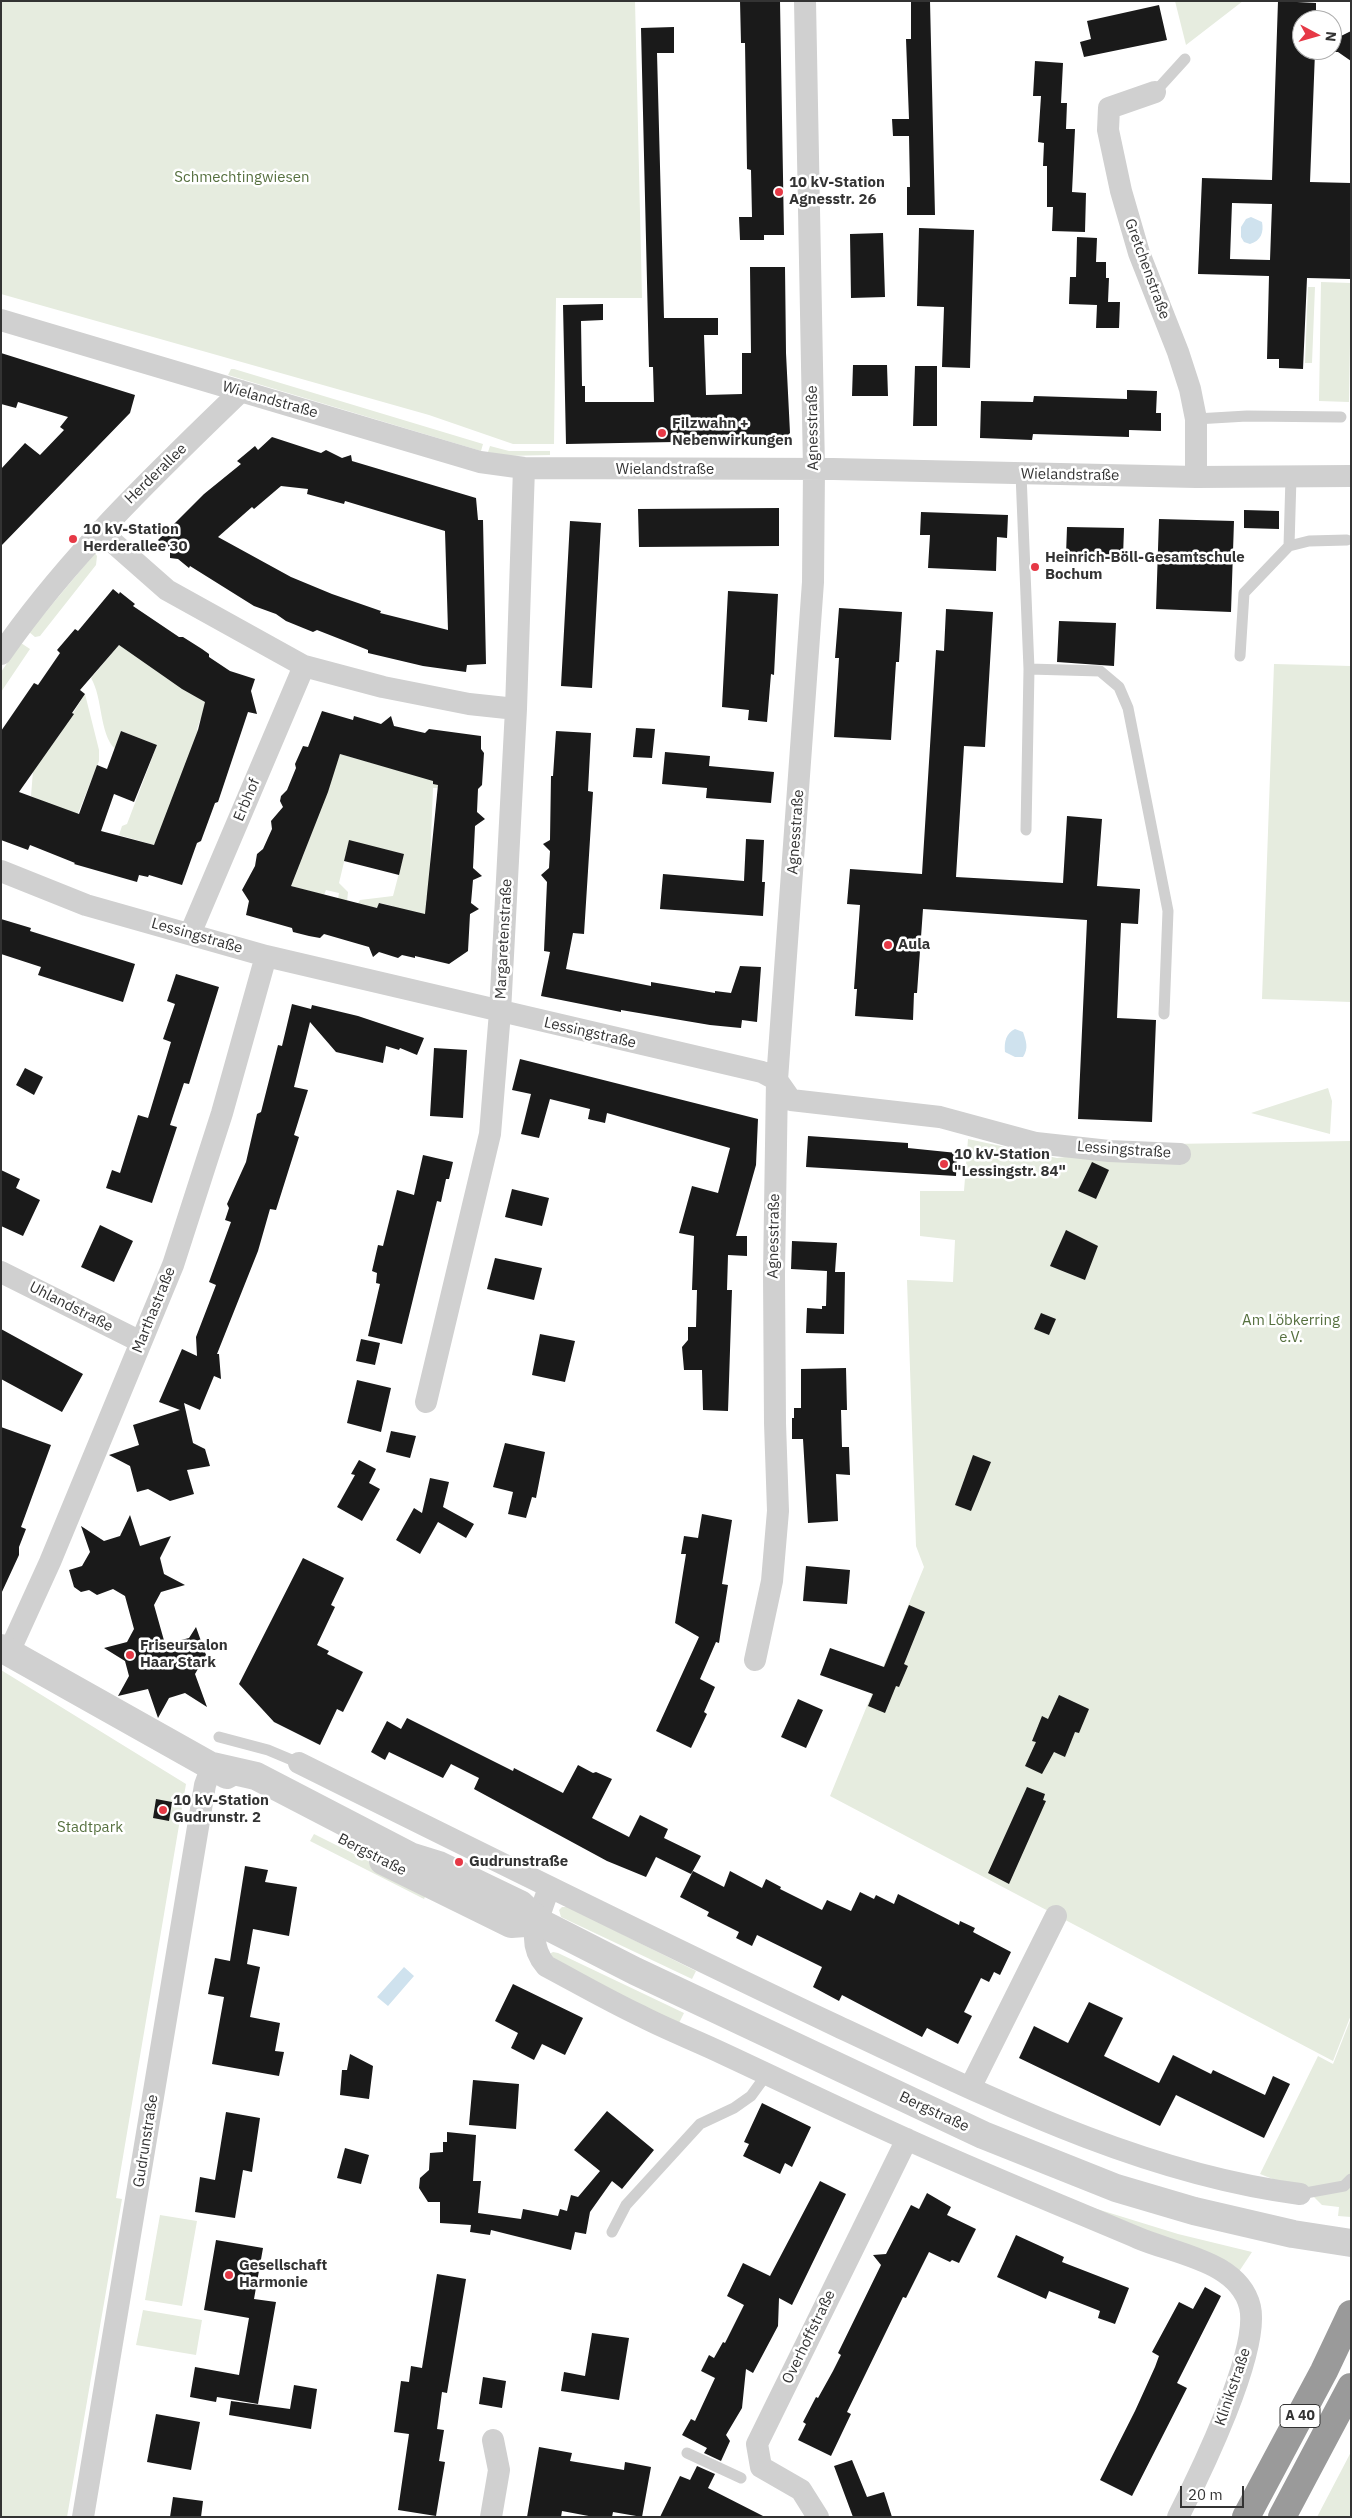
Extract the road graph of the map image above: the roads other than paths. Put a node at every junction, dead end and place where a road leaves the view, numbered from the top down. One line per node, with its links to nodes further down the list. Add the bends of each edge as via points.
1 (805, 1): 9 (street, Agnesstraße)
2 (1185, 59): 3 (lane)
3 (1155, 92): 7 (street, Gretchenstraße, via 1109,108 1108,130 1138,253 1178,352)
4 (1, 320): 5 (street, Wielandstraße)
5 (241, 392): 8 (street, Wielandstraße, via 480,462); 14 (street, Herderallee)
6 (1341, 417): 7 (lane)
7 (1196, 419): 12 (street, Gretchenstraße)
8 (524, 468): 9 (street, Wielandstraße); 22 (street, Margaretenstraße)
9 (814, 469): 10 (street, Wielandstraße); 29 (street, Agnesstraße, via 813,582)
10 (1020, 474): 12 (street, Wielandstraße); 21 (lane)
11 (1351, 476): 13 (street, Wielandstraße)
12 (1196, 477): 13 (street, Wielandstraße)
13 (1291, 477): 16 (lane)
14 (100, 531): 17 (street, Herderallee); 20 (street, via 167,590)
15 (1347, 540): 16 (lane, via 1309,541)
16 (1289, 546): 19 (lane, via 1244,593)
17 (9, 628): 18 (street, Herderallee)
18 (1, 654)
19 (1240, 656)
20 (304, 666): 22 (street, via 383,687 469,704); 25 (street, Erbhof)
21 (1029, 669): 23 (lane); 28 (lane, via 1100,671 1119,687 1128,708 1168,911)
22 (516, 709): 27 (street, Margaretenstraße)
23 (1026, 830)
24 (1, 870): 25 (street, Lessingstraße, via 86,905)
25 (190, 934): 26 (street, Lessingstraße)
26 (266, 956): 27 (street, Lessingstraße); 32 (street, Marthastraße, via 222,1113 173,1265)
27 (500, 1012): 29 (street, Lessingstraße, via 762,1072); 33 (street, Margaretenstraße, via 490,1134)
28 (1164, 1014)
29 (777, 1080): 30 (street, Lessingstraße, via 791,1100 940,1117 1036,1143); 35 (street, Agnesstraße, via 774,1423 778,1511 772,1581)
30 (1180, 1154)
31 (1, 1272): 32 (street, Uhlandstraße)
32 (141, 1342): 34 (street, Marthastraße, via 19,1634)
33 (426, 1402)
34 (5, 1650): 38 (street, Bergstraße)
35 (755, 1660)
36 (219, 1737): 37 (lane, via 268,1750)
37 (299, 1763): 39 (street)
38 (212, 1766): 41 (street, Bergstraße, via 378,1859 496,1917 511,1924); 54 (street, Gudrunstraße, via 205,1786)
39 (549, 1887): 41 (street); 43 (street)
40 (1056, 1916): 43 (street)
41 (539, 1922): 42 (street, via 533,1939 537,1955 546,1966 642,2017); 48 (street, Bergstraße, via 635,1971 983,2135 1051,2163 1116,2188 1194,2211 1293,2234)
42 (767, 2074): 44 (street); 47 (lane, via 751,2096 700,2124 626,2205)
43 (970, 2088): 46 (street, via 1131,2153 1245,2185)
44 (907, 2139): 56 (street, Overhoffstraße, via 757,2444 761,2467 801,2490); 57 (street, Klinikstraße, via 1148,2243 1212,2265 1230,2276 1242,2289 1250,2307 1249,2343 1215,2438)
45 (1351, 2179): 46 (lane, via 1344,2186)
46 (1300, 2194)
47 (612, 2232)
48 (1351, 2243)
49 (1351, 2314): 58 (highway, A 40)
50 (1351, 2387): 59 (highway, A 40)
51 (493, 2440): 55 (street, via 499,2470)
52 (687, 2453): 53 (lane)
53 (741, 2478)
54 (83, 2517)
55 (491, 2517)
56 (818, 2517)
57 (1178, 2517)
58 (1246, 2517)
59 (1282, 2517)

